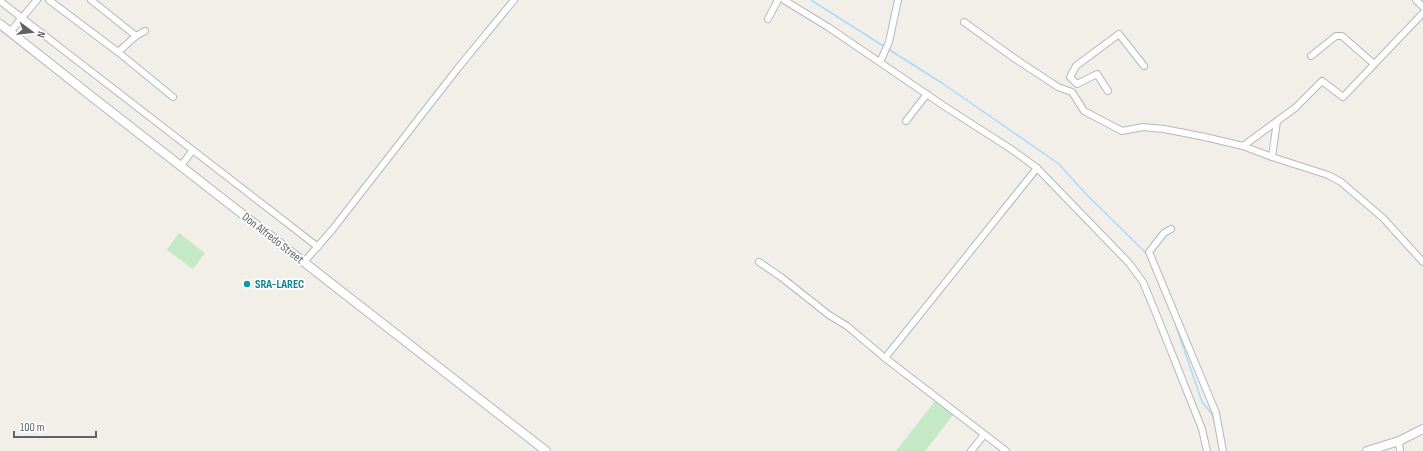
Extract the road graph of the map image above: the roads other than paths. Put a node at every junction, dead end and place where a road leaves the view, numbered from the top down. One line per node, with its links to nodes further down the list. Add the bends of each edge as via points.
1 (38, 0): 12 (street)
2 (49, 0): 19 (street)
3 (91, 0): 18 (street)
4 (514, 0): 35 (street)
5 (778, 0): 13 (street)
6 (784, 0): 21 (street)
7 (898, 0): 21 (street, via 887,47)
8 (1416, 0): 10 (street)
9 (0, 2): 12 (street)
10 (1423, 7)
11 (1423, 12): 22 (street)
12 (22, 18): 17 (street); 30 (street)
13 (768, 19)
14 (964, 22): 29 (street, via 1058,87 1072,92 1084,111 1122,131 1143,127 1164,129)
15 (0, 24): 17 (street, Don Alfredo Street)
16 (145, 31): 18 (street)
17 (10, 32): 32 (street, Don Alfredo Street)
18 (136, 36): 19 (street)
19 (118, 52): 26 (street)
20 (1311, 56): 22 (street, via 1336,36 1342,36)
21 (881, 60): 25 (street)
22 (1374, 64): 28 (street, via 1343,97 1322,81 1295,108)
23 (1144, 66): 24 (street, via 1119,34 1076,66 1070,77 1077,84 1097,74)
24 (1108, 91)
25 (927, 94): 27 (street); 33 (street)
26 (173, 97)
27 (906, 121)
28 (1277, 121): 29 (street); 31 (street)
29 (1243, 146): 31 (street)
30 (192, 151): 32 (street); 35 (street)
31 (1272, 157): 38 (street, via 1328,175 1340,182 1382,218)
32 (181, 166): 36 (street, Don Alfredo Street)
33 (1037, 168): 39 (street); 46 (street, via 1130,263 1143,282 1202,429)
34 (1171, 229): 47 (street, via 1164,233 1149,252 1216,413)
35 (318, 247): 36 (street)
36 (304, 262): 43 (street, Don Alfredo Street)
37 (759, 262): 39 (street, via 847,326)
38 (1423, 262)
39 (885, 358): 41 (street)
40 (1423, 429): 42 (street)
41 (984, 435): 44 (street); 45 (street)
42 (1398, 441): 48 (street); 49 (street)
43 (546, 451)
44 (971, 451)
45 (1006, 451)
46 (1207, 451)
47 (1223, 451)
48 (1367, 451)
49 (1400, 451)

